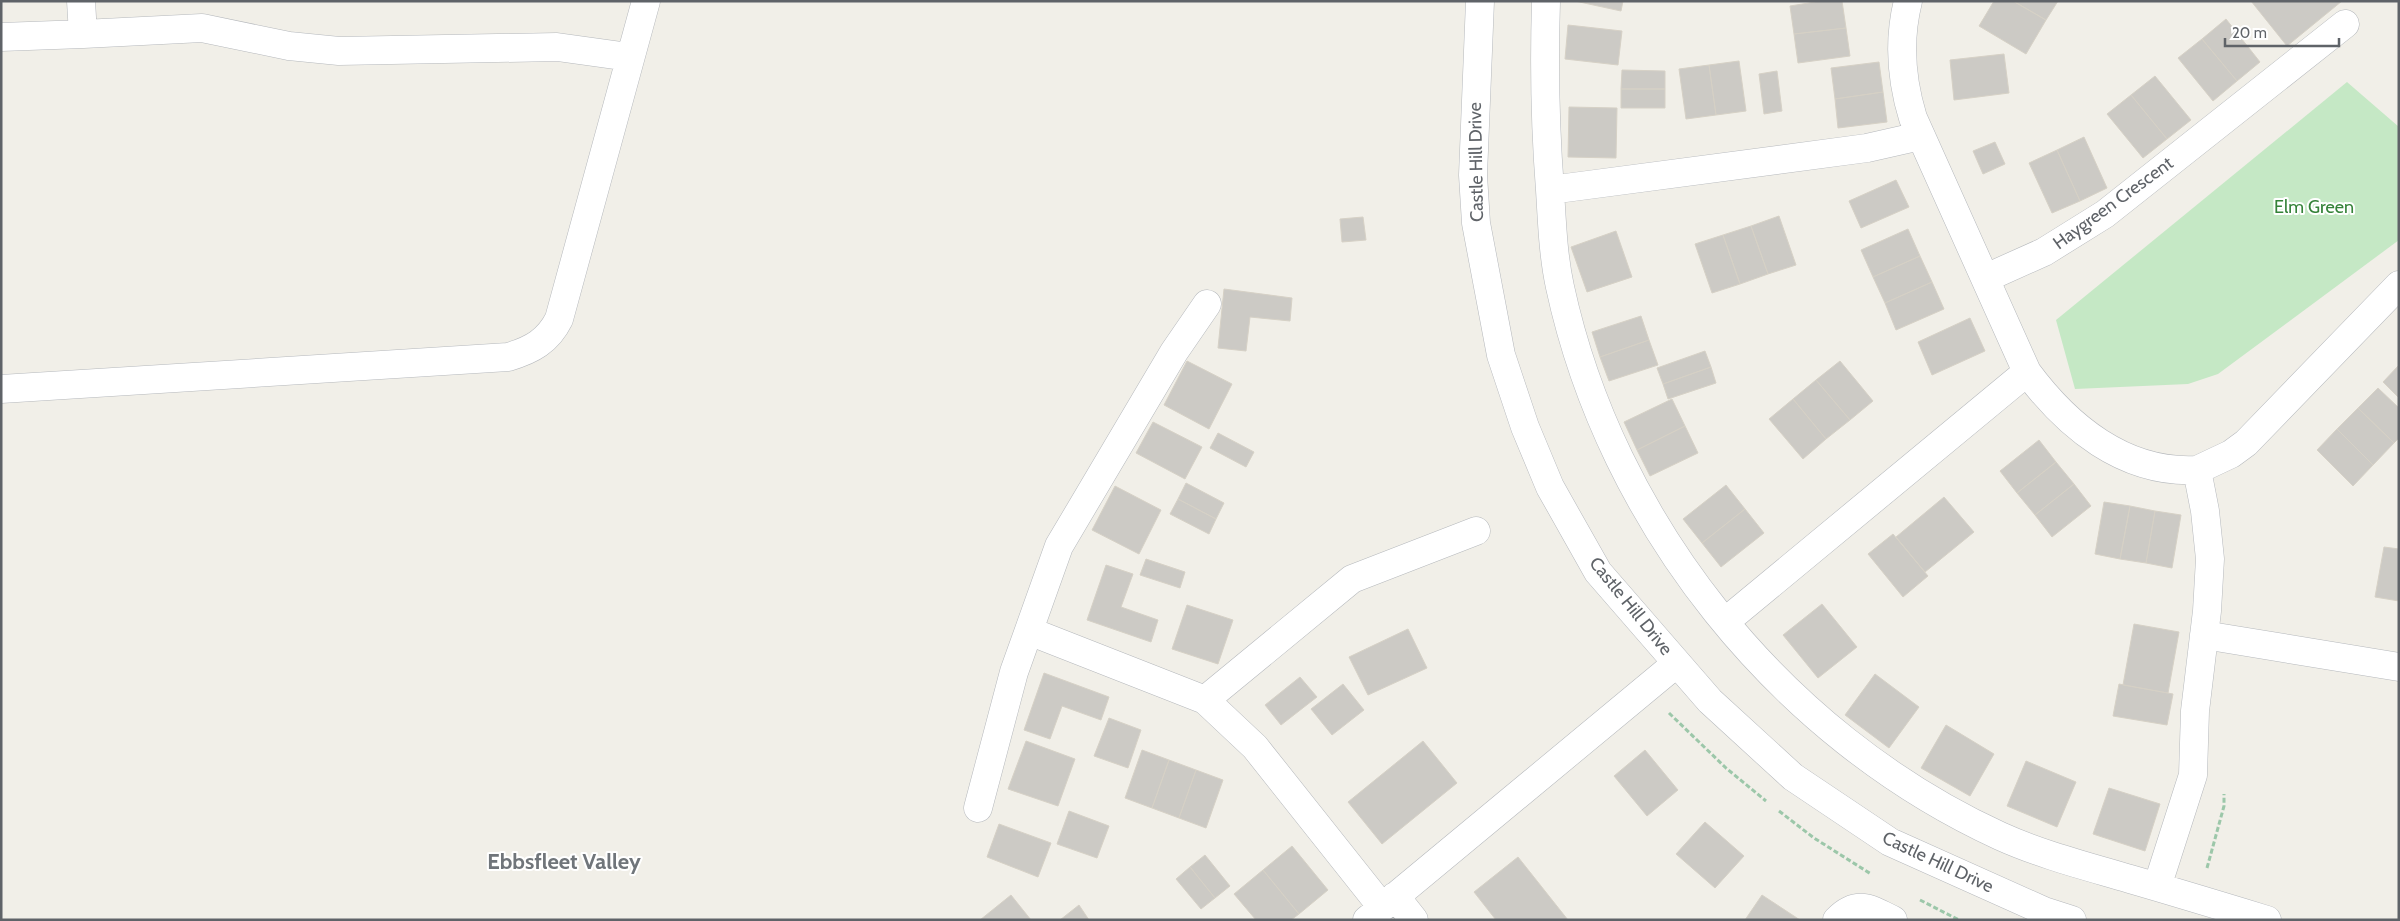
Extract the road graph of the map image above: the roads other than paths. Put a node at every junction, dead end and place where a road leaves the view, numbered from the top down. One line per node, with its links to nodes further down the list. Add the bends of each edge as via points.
1 (81, 1): 7 (street)
2 (646, 1): 9 (street)
3 (1480, 1): 22 (street, Castle Hill Drive, via 1474,118 1475,213 1501,355 1525,427 1550,487 1598,572)
4 (1546, 1): 11 (street, via 1545,134)
5 (1908, 1): 10 (street, via 1902,45 1903,79)
6 (2345, 24): 12 (street, Haygreen Crescent, via 2105,214 2044,252)
7 (83, 34): 8 (street); 9 (street, via 202,28 295,47 339,51 557,47)
8 (1, 37)
9 (629, 57): 16 (street, via 559,320 541,344 508,357)
10 (1920, 136): 11 (street, via 1866,148); 12 (street)
11 (1550, 190): 19 (street, via 1552,239 1559,283 1573,339 1602,419 1648,512)
12 (1986, 278): 15 (street, via 2008,335)
13 (2399, 285): 17 (street, via 2246,443)
14 (1207, 304): 20 (street, via 1174,352 1059,546)
15 (2027, 372): 17 (street, via 2070,422 2098,443 2161,466); 19 (street)
16 (1, 390)
17 (2197, 470): 21 (street, via 2210,559)
18 (1476, 531): 24 (street, via 1352,579)
19 (1726, 621): 26 (street, via 1795,698 1845,740 1928,798 2020,845)
20 (1029, 631): 24 (street); 25 (street, via 1014,672)
21 (2204, 635): 23 (street); 26 (street, via 2194,711 2193,775)
22 (1677, 663): 27 (street); 31 (street, Castle Hill Drive, via 1710,701 1793,777 1890,842 2044,911)
23 (2399, 667)
24 (1205, 700): 27 (street, via 1255,746)
25 (978, 808)
26 (2158, 887): 32 (street)
27 (1382, 908): 28 (street)
28 (1414, 920)
29 (1837, 920): 30 (street, via 1846,911 1867,907)
30 (1893, 920)
31 (2072, 920)
32 (2267, 920)

